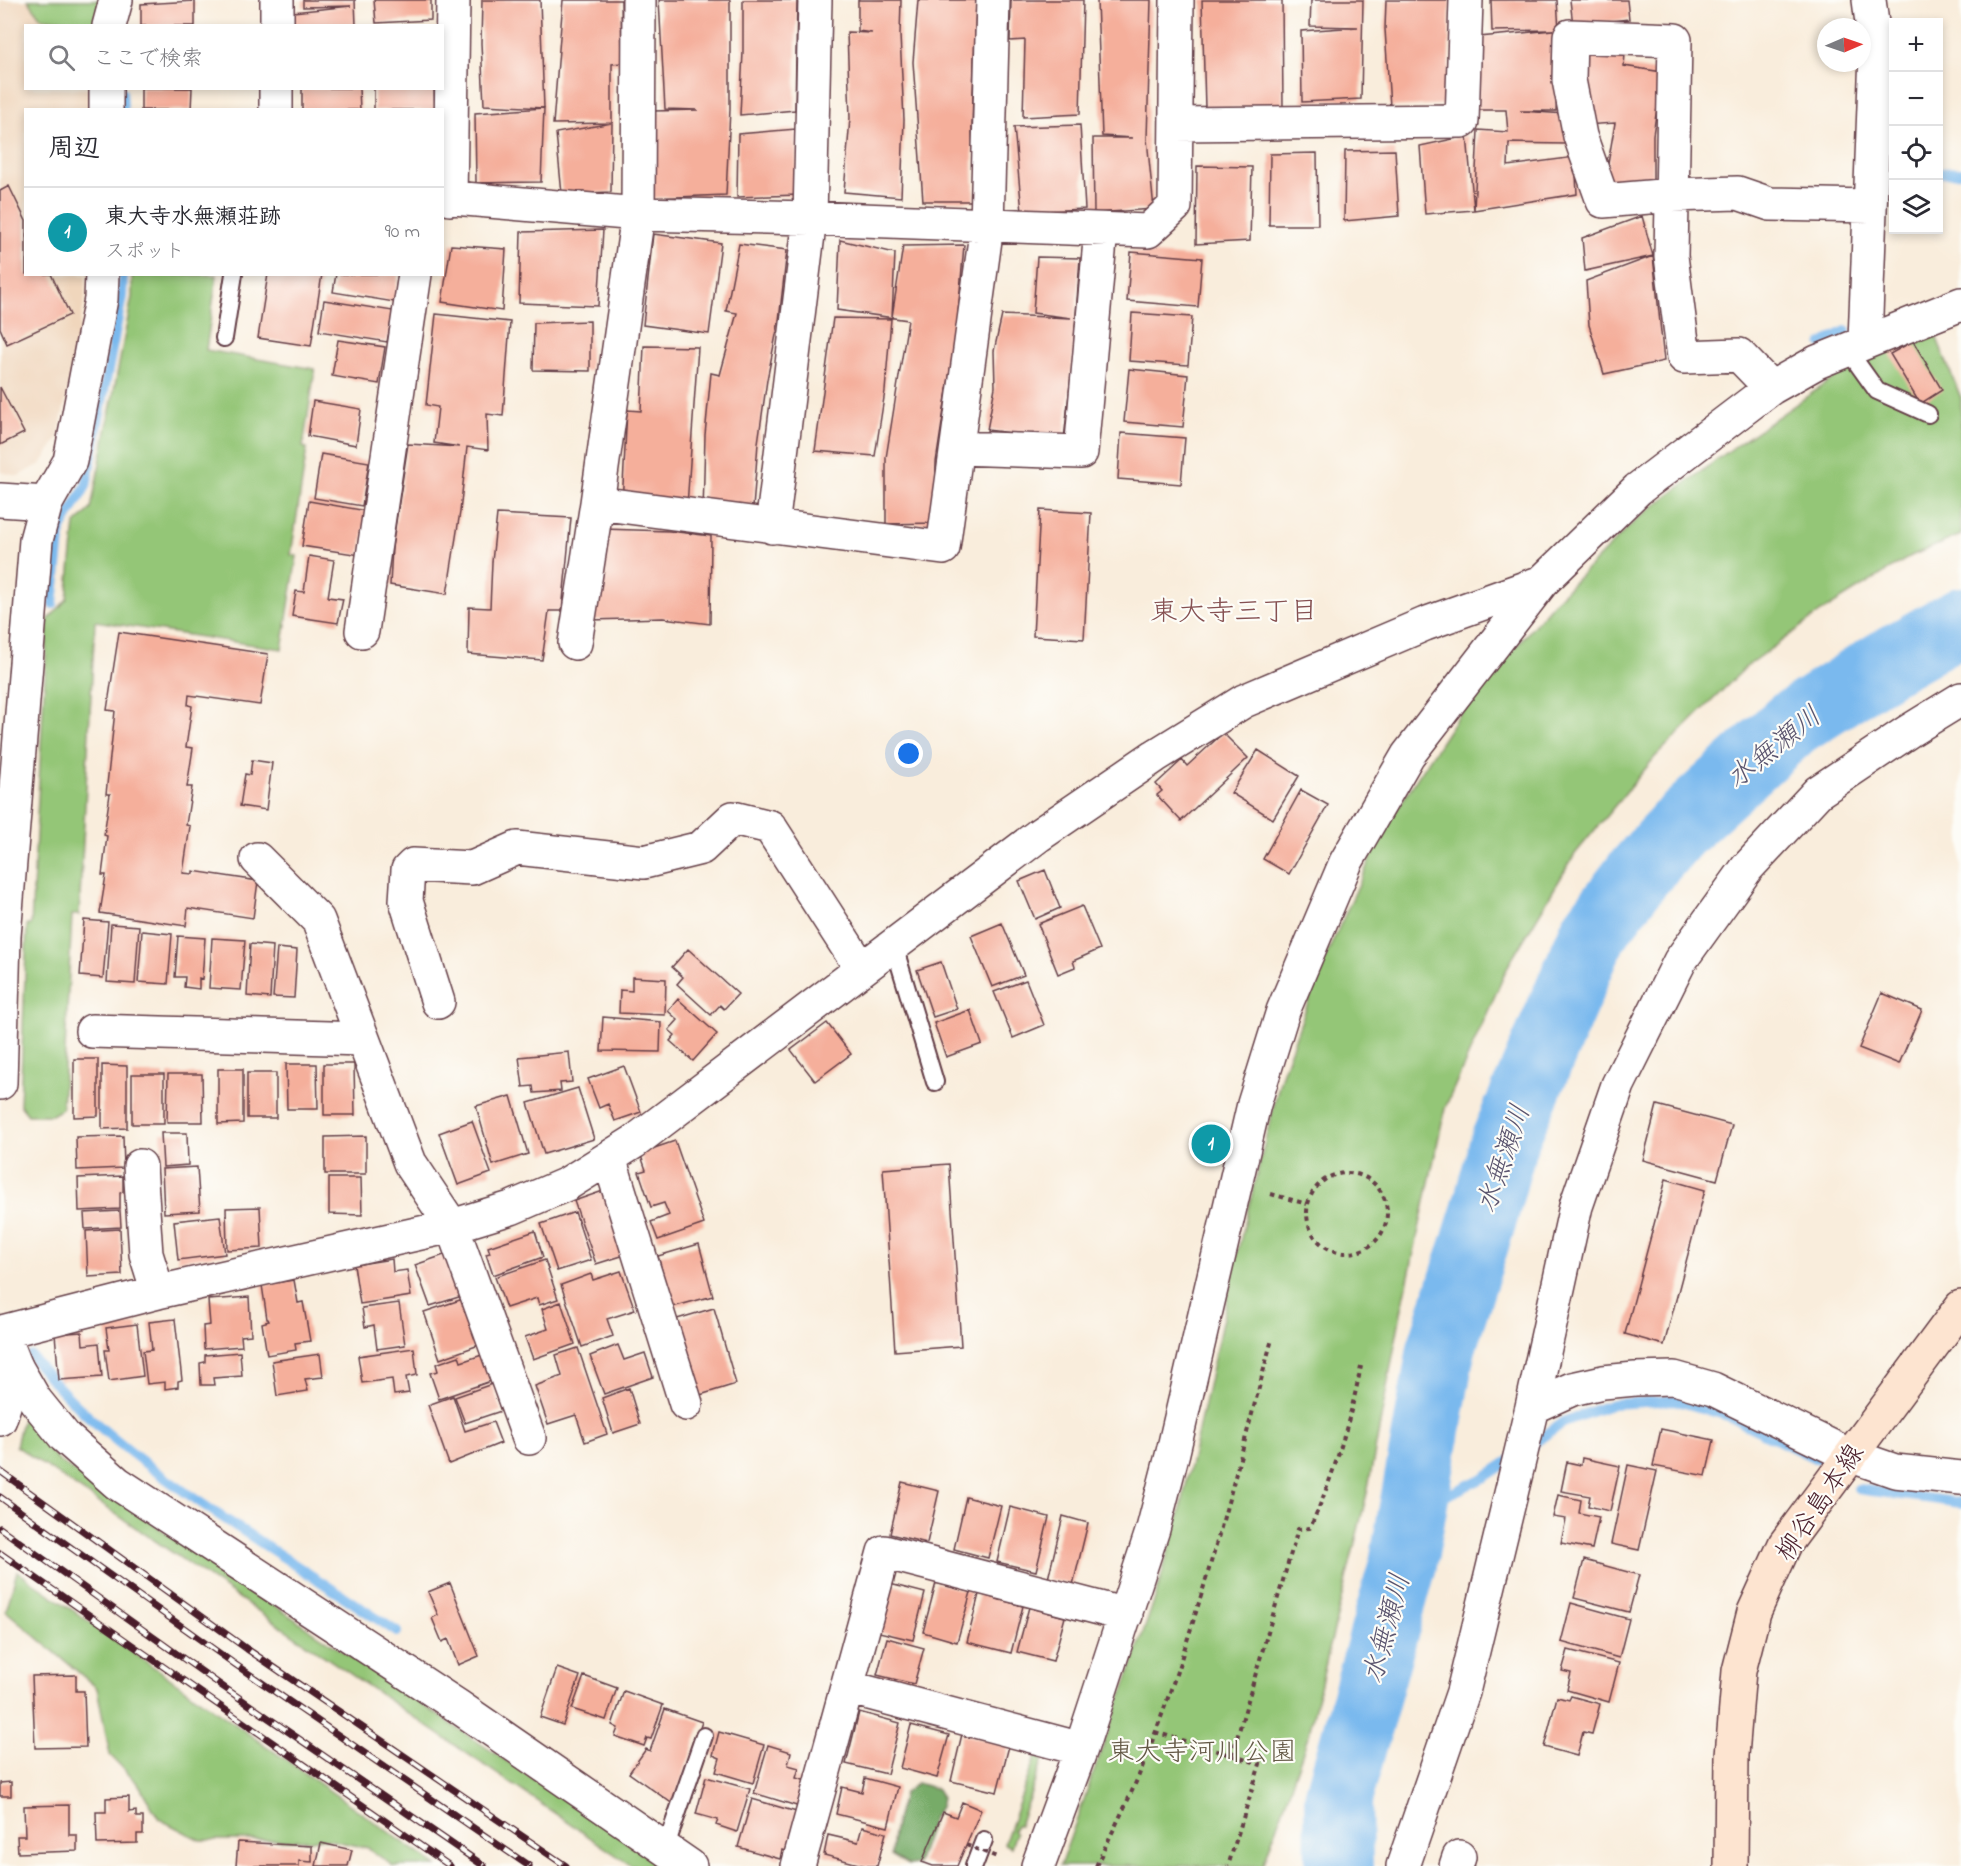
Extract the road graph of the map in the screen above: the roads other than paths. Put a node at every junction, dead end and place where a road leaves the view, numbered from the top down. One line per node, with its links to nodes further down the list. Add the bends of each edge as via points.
1 (116, 0): 10 (street)
2 (277, 0): 11 (street)
3 (453, 0): 18 (street)
4 (639, 0): 20 (street)
5 (815, 0): 21 (street)
6 (993, 0): 22 (street)
7 (1178, 0): 16 (street)
8 (1466, 0): 16 (street, via 1462,121)
9 (1869, 0): 19 (street, via 1876,54)
10 (110, 24)
11 (277, 24)
12 (106, 90): 14 (street)
13 (276, 90): 15 (street)
14 (106, 108)
15 (276, 108)
16 (1176, 124): 23 (street, via 1175,206 1148,231)
17 (1672, 195): 17 (street, via 1603,201 1580,136 1569,80 1570,36 1675,40); 19 (street, via 1738,193 1770,204); 30 (street, via 1671,255 1684,357 1739,355)
18 (446, 198): 20 (street)
19 (1870, 206): 29 (street)
20 (638, 214): 21 (street); 35 (street)
21 (810, 218): 22 (street); 36 (street)
22 (987, 225): 23 (street); 32 (street)
23 (1101, 230): 32 (street, via 1081,452)
24 (102, 276): 34 (street, via 101,299 70,461)
25 (234, 276): 28 (lane)
26 (415, 276): 38 (street)
27 (1961, 304): 29 (street)
28 (224, 338)
29 (1856, 345): 30 (street); 31 (lane, via 1877,391)
30 (1771, 388): 37 (street, via 1638,489)
31 (1928, 414)
32 (957, 448): 36 (street, via 943,548)
33 (0, 500): 34 (street)
34 (46, 503): 48 (street, via 36,540 5,924)
35 (597, 503): 36 (street); 39 (street)
36 (772, 526)
37 (1542, 582): 42 (street, via 1425,624 1244,701 1039,834); 62 (street, via 1408,755 1346,862 1283,1011 1254,1104 1170,1463)
38 (362, 631)
39 (575, 643)
40 (1961, 699): 57 (street, via 1818,792 1747,868 1680,961 1618,1085 1576,1206)
41 (257, 859): 46 (street, via 318,920)
42 (894, 946): 43 (street); 47 (lane)
43 (861, 968): 44 (street, via 770,826 733,818 701,848 644,862 517,848 472,868 413,865 408,870 406,901); 49 (street)
44 (438, 1002)
45 (92, 1031): 46 (street)
46 (362, 1039): 51 (street, via 410,1162)
47 (935, 1082)
48 (0, 1083)
49 (609, 1158): 51 (street, via 567,1184); 56 (street)
50 (140, 1166): 52 (street, via 146,1254)
51 (452, 1227): 52 (street); 59 (street)
52 (158, 1292): 54 (street)
53 (1961, 1307): 60 (main road, 柳谷島本線)
54 (1, 1329): 55 (street)
55 (16, 1367): 58 (street); 67 (street, via 35,1400 65,1437 117,1483 459,1707)
56 (686, 1404)
57 (1532, 1407): 60 (street, via 1572,1389 1603,1382 1674,1378 1713,1389); 71 (street, via 1463,1692)
58 (0, 1419)
59 (529, 1438)
60 (1850, 1455): 61 (street, via 1895,1471); 72 (main road, 柳谷島本線, via 1785,1544 1754,1612 1738,1671)
61 (1961, 1478)
62 (1126, 1615): 63 (street, via 884,1552); 65 (street)
63 (848, 1687): 65 (street); 68 (street)
64 (704, 1736): 67 (lane)
65 (1081, 1749): 70 (street)
66 (984, 1840): 69 (lane)
67 (678, 1858)
68 (798, 1866)
69 (974, 1866)
70 (1038, 1866)
71 (1403, 1866)
72 (1731, 1866)

